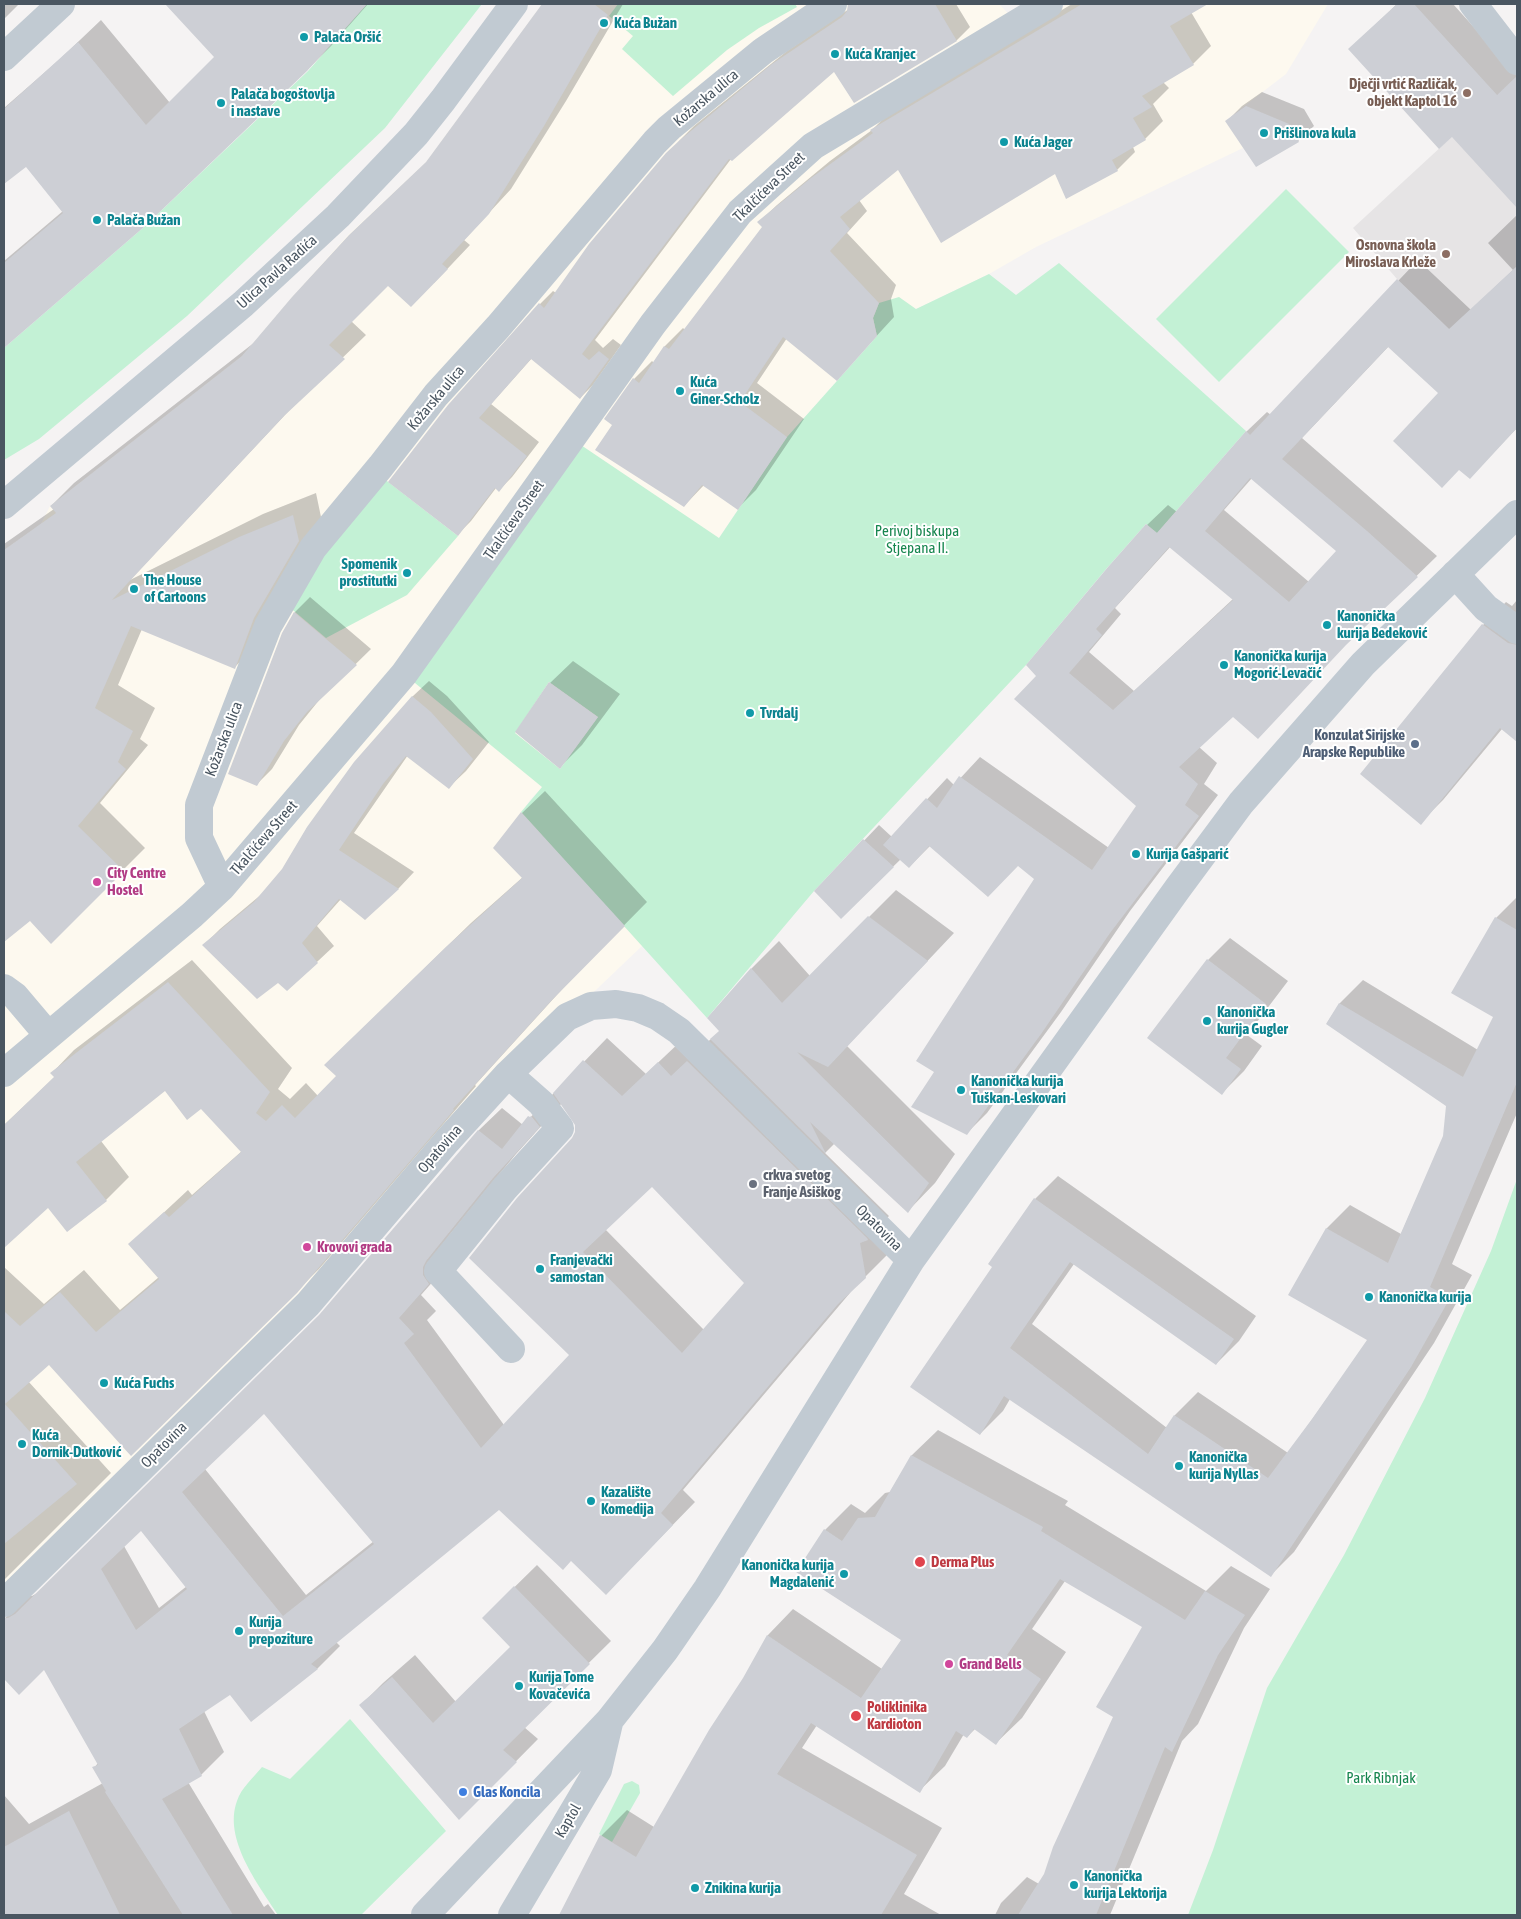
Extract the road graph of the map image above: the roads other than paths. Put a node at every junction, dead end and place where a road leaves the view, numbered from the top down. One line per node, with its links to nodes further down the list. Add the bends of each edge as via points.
1 (61, 4): 6 (street)
2 (514, 4): 8 (street, Ulica Pavla Radića, via 421,127 338,216 243,304)
3 (833, 4): 12 (street, Kožarska ulica, via 763,51 655,142 436,395 313,548 268,626 199,805 199,838)
4 (1049, 4): 12 (street, Tkalčićeva Street, via 813,146 740,212 653,324 404,674)
5 (1473, 4): 7 (street)
6 (4, 57)
7 (1517, 61)
8 (4, 505)
9 (1517, 514): 10 (street)
10 (1455, 574): 11 (street, via 1486,608); 17 (street, via 1363,664 1241,803)
11 (1517, 630)
12 (222, 887): 14 (street, Tkalčićeva Street)
13 (4, 988): 14 (street, via 15,996)
14 (48, 1035): 15 (street, Tkalčićeva Street)
15 (4, 1073)
16 (508, 1074): 17 (street, Opatovina, via 567,1018 591,1006 616,1004 657,1016 697,1047); 18 (street, via 541,1103 560,1128 505,1188 438,1271); 19 (street, Opatovina, via 308,1304)
17 (911, 1260): 20 (street, via 707,1589 665,1650)
18 (511, 1350)
19 (4, 1603)
20 (609, 1721): 21 (street); 22 (street, Kaptol, via 598,1770)
21 (425, 1915)
22 (512, 1915)

